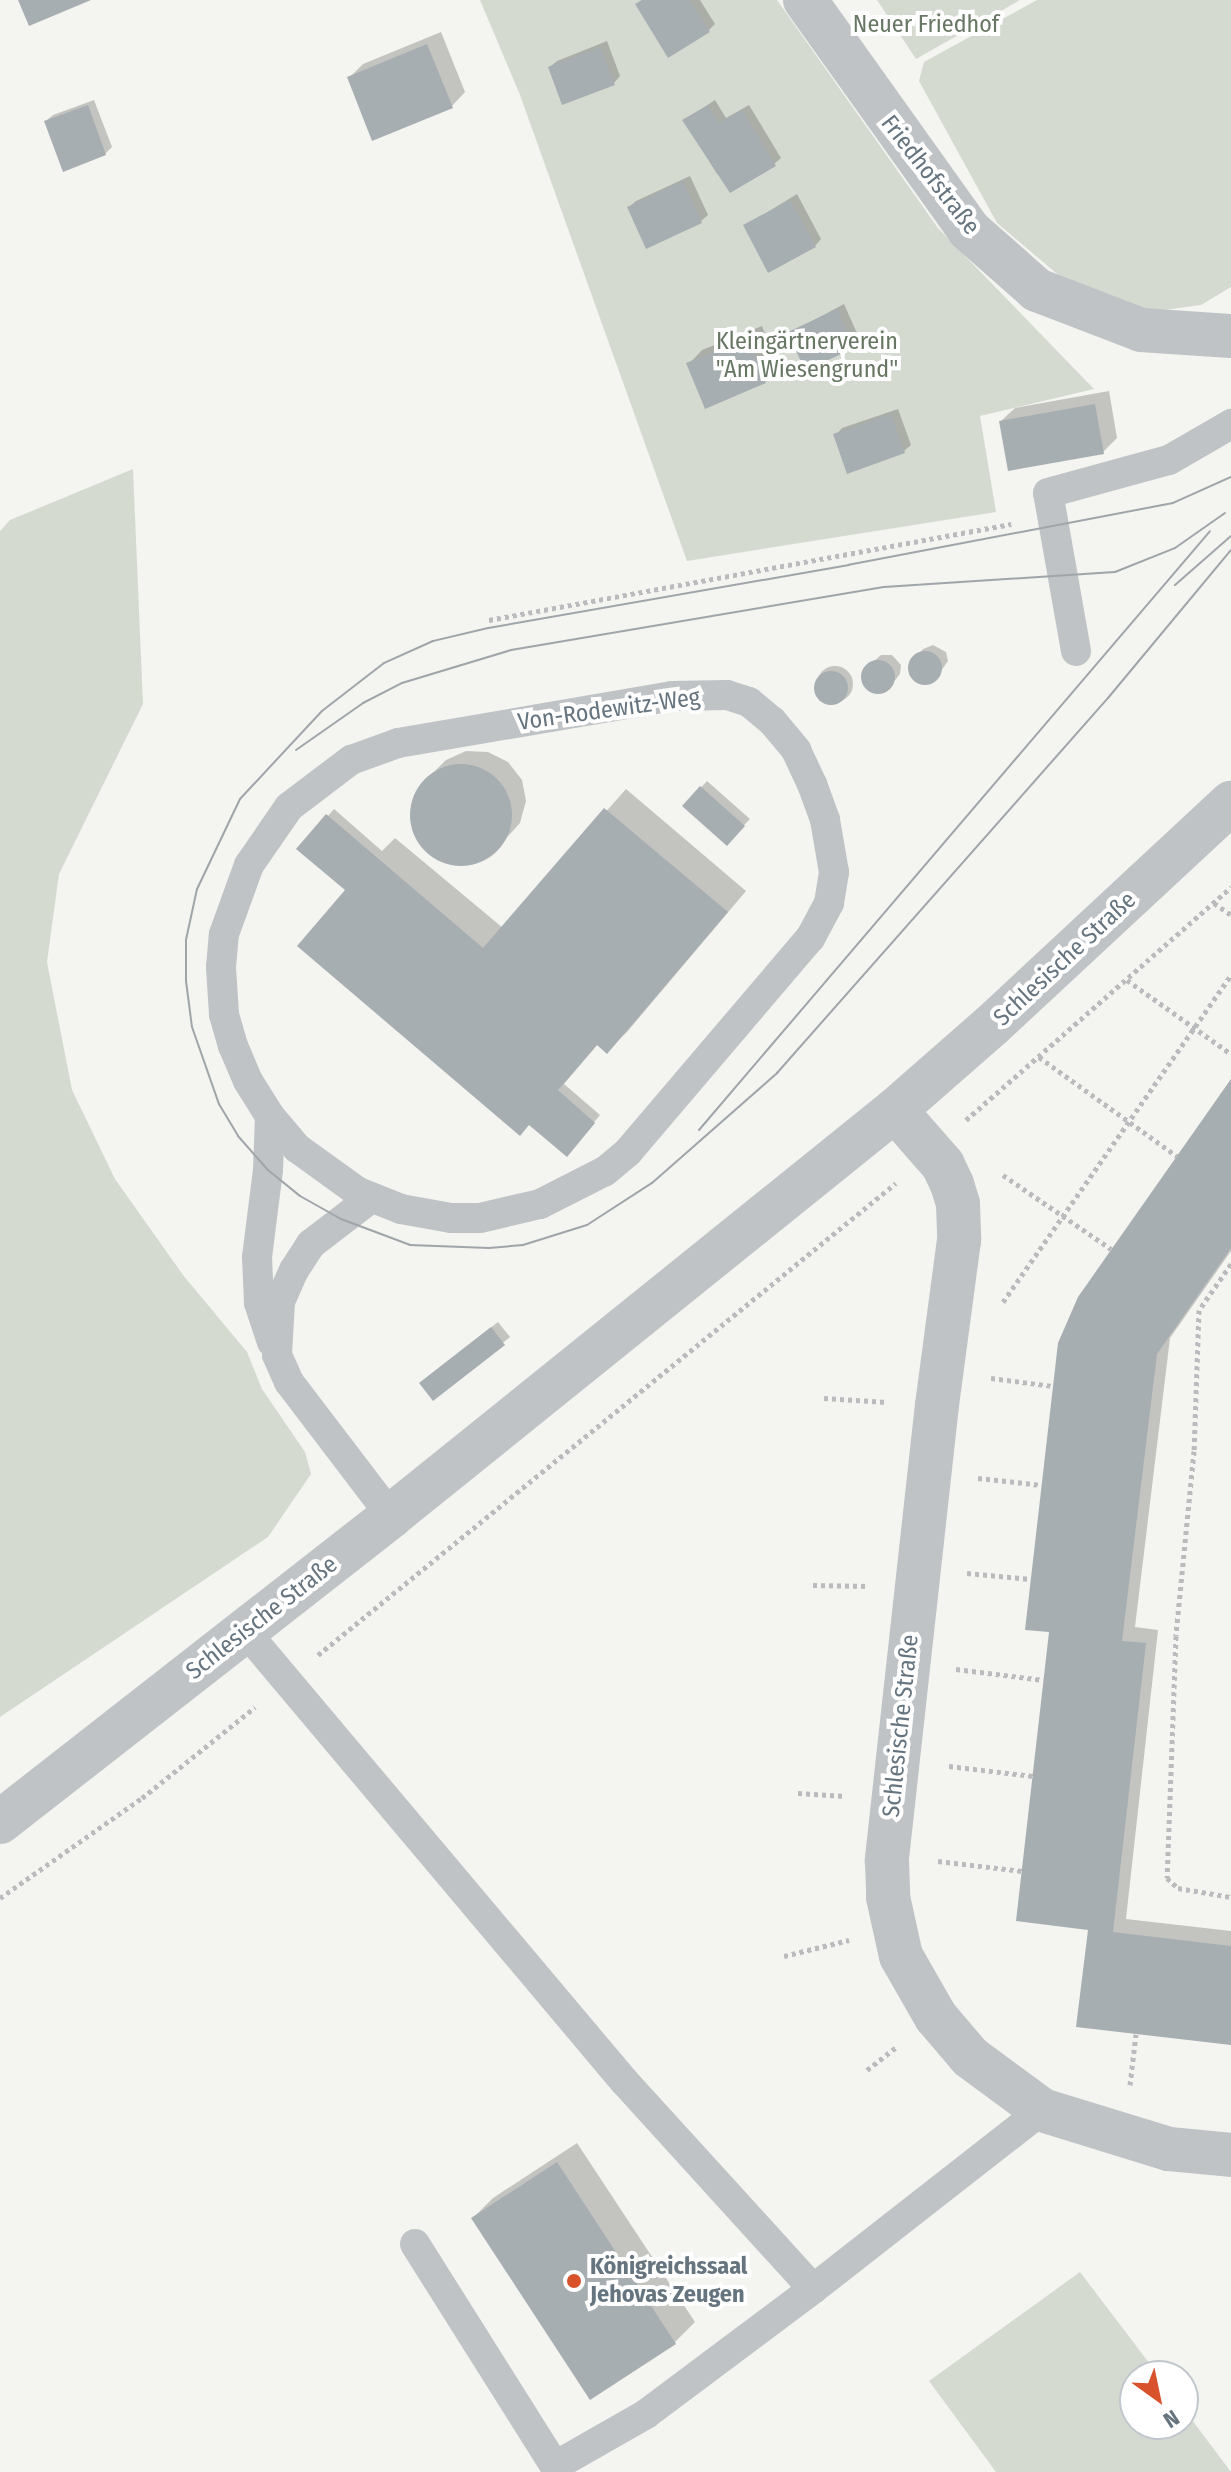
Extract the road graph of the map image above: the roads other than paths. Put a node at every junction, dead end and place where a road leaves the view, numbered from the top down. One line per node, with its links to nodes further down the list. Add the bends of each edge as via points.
1 (805, 0): 2 (street, Friedhofstraße, via 969,230 1037,290 1141,330)
2 (1230, 333)
3 (1231, 424): 4 (lane, via 1169,460 1048,493)
4 (1076, 651)
5 (1231, 803): 6 (street, Schlesische Straße)
6 (895, 1110): 10 (street, Schlesische Straße); 13 (street, Schlesische Straße, via 952,1184 959,1240 887,1861 888,1897 901,1956 936,2017 970,2057)
7 (270, 1116): 8 (lane, Von-Rodewitz-Weg, via 297,1148); 8 (lane, Von-Rodewitz-Weg, via 233,1046 224,1014 221,967 224,934 249,865 289,807 351,760 398,743 672,696 727,695 749,702 796,750 825,820 834,872 829,903 810,938 628,1152 605,1171 540,1204 480,1218 401,1209); 9 (lane, via 257,1257 259,1303)
8 (371, 1198): 9 (lane, via 311,1244 294,1270 280,1301)
9 (277, 1355): 10 (lane, via 289,1382)
10 (391, 1516): 11 (street, Schlesische Straße)
11 (245, 1631): 12 (street, Schlesische Straße); 16 (lane, via 624,2081)
12 (0, 1822)
13 (1042, 2110): 14 (street, Schlesische Straße, via 1169,2149); 16 (lane)
14 (1231, 2155)
15 (415, 2244): 16 (lane, via 555,2466 646,2414)
16 (813, 2289)

